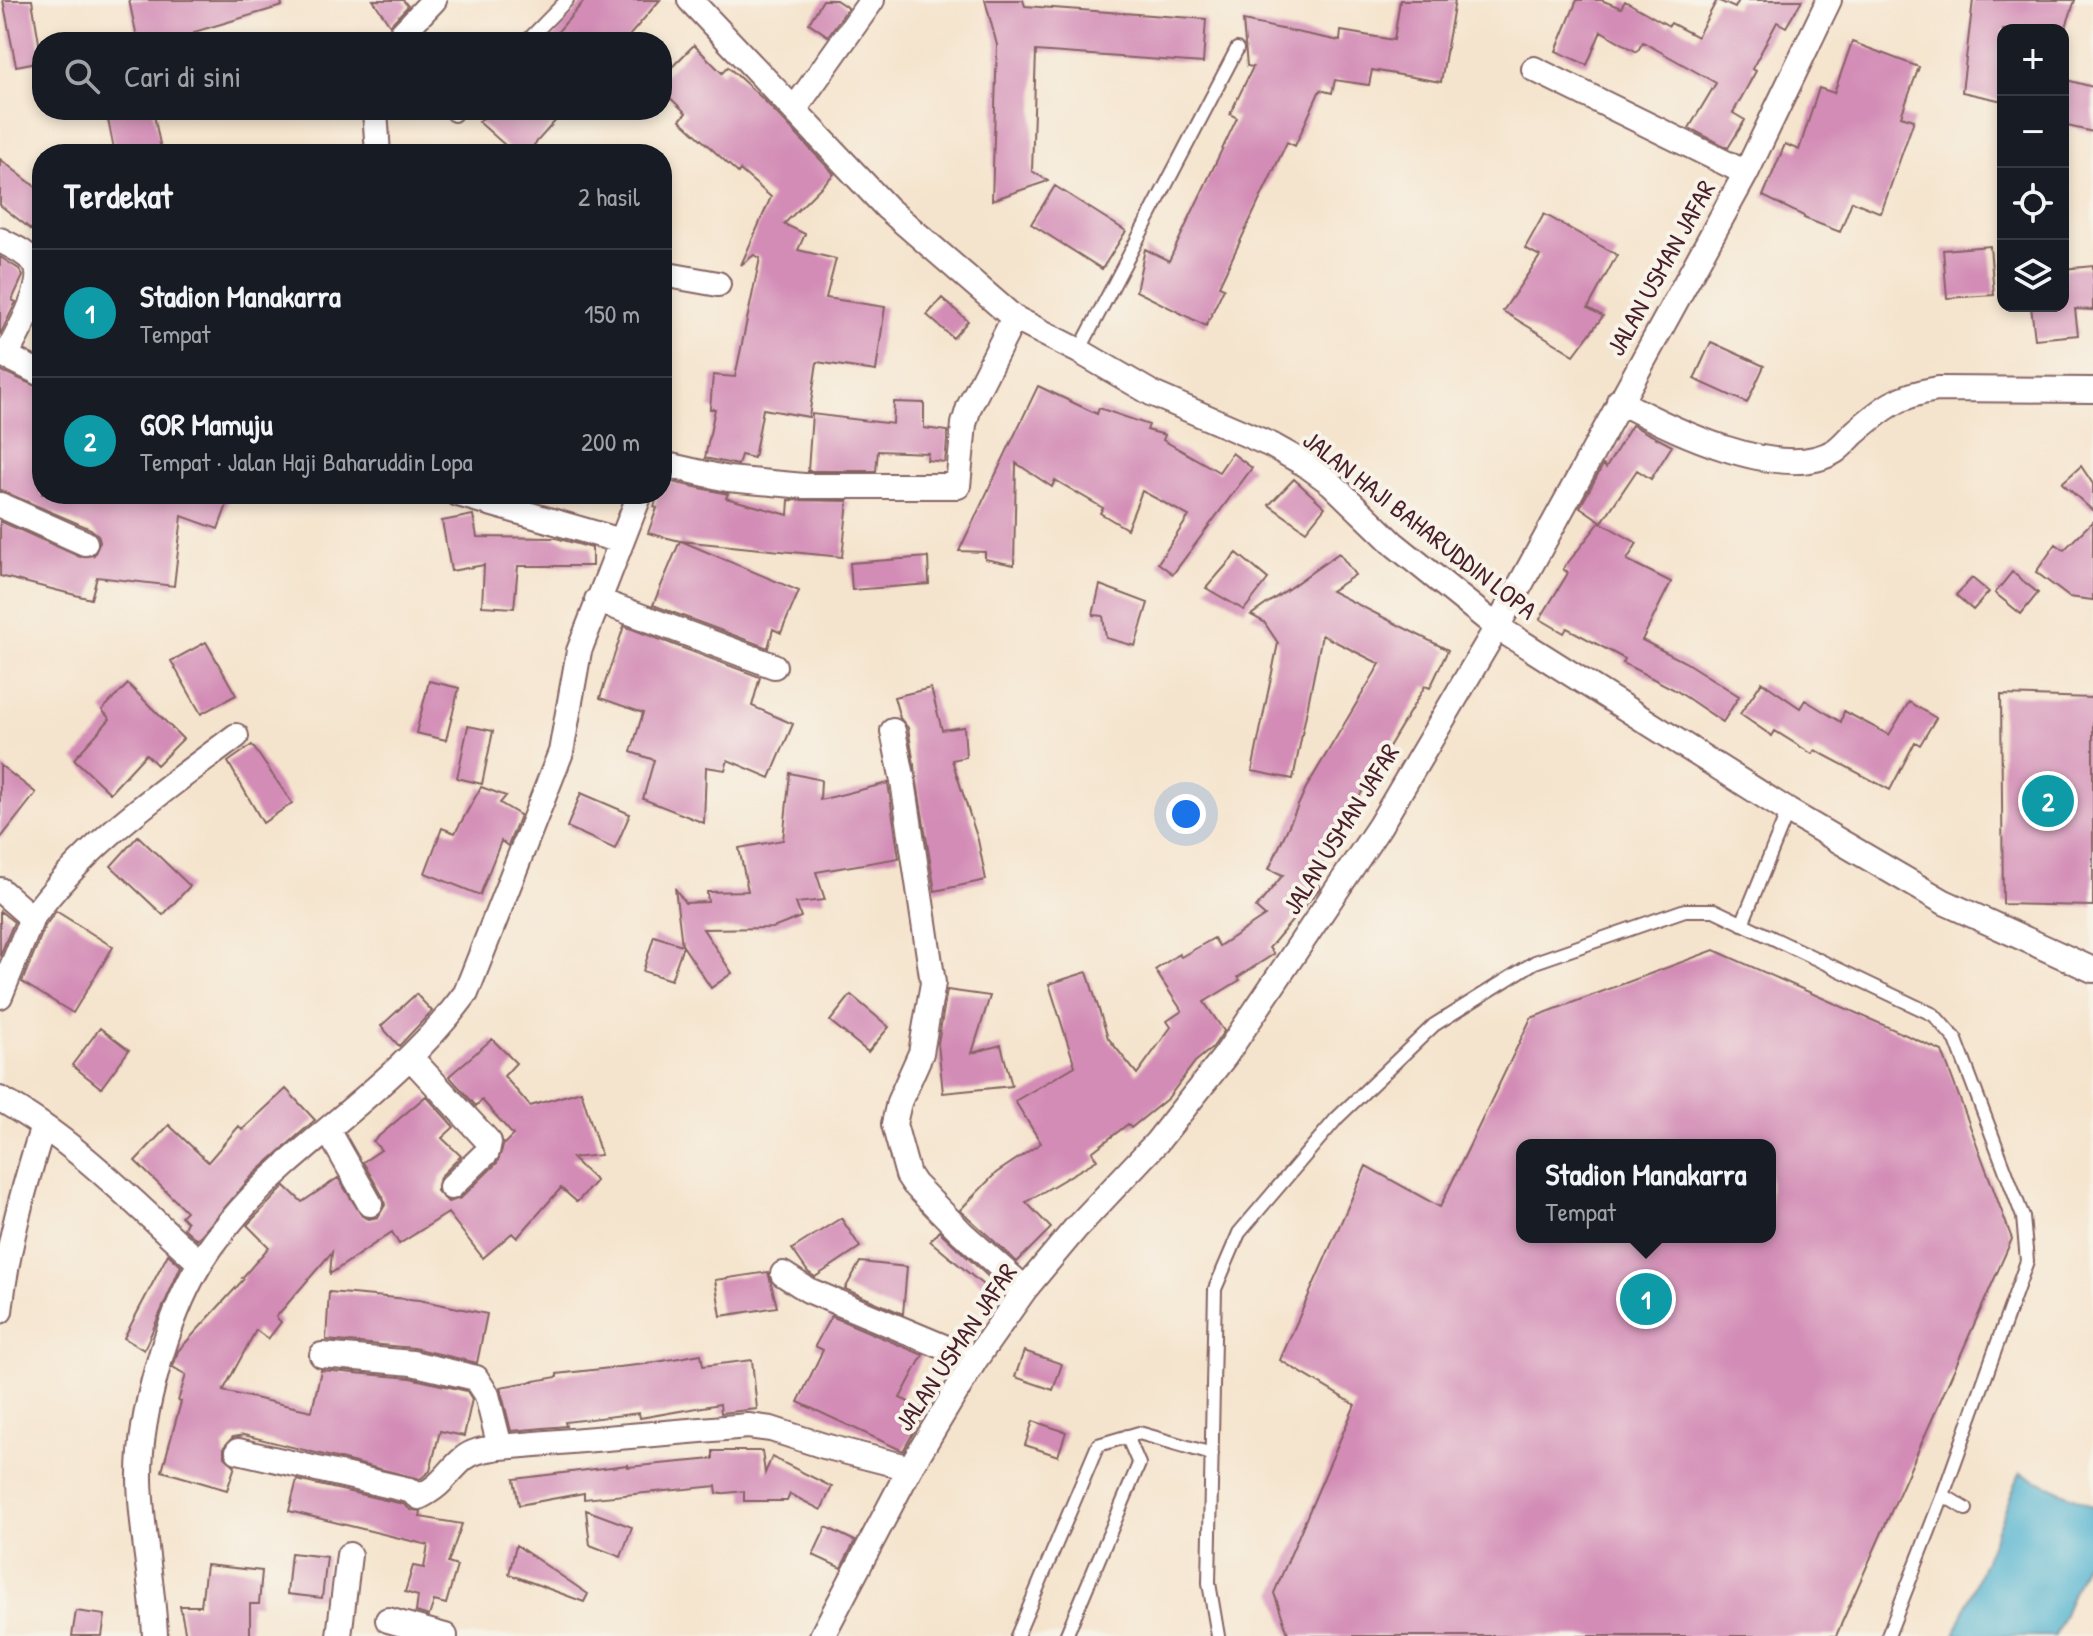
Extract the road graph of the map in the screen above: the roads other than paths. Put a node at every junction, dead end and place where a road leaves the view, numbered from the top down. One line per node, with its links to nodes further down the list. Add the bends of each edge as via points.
1 (434, 0): 6 (street)
2 (567, 0): 7 (lane)
3 (690, 0): 10 (street, JALAN HAJI BAHARUDDIN LOPA)
4 (872, 0): 10 (street)
5 (1829, 0): 13 (street, JALAN USMAN JAFAR)
6 (404, 32)
7 (536, 32)
8 (1237, 49): 20 (lane)
9 (1534, 69): 13 (street)
10 (794, 110): 19 (street, JALAN HAJI BAHARUDDIN LOPA, via 887,208)
11 (376, 120): 12 (street)
12 (377, 144)
13 (1746, 173): 24 (street, JALAN USMAN JAFAR)
14 (0, 240): 15 (street)
15 (32, 260)
16 (672, 276): 17 (street)
17 (718, 284)
18 (32, 302): 21 (street)
19 (1014, 318): 20 (street, JALAN HAJI BAHARUDDIN LOPA); 25 (street, via 969,407 958,486 790,485)
20 (1079, 351): 32 (street, JALAN HAJI BAHARUDDIN LOPA, via 1153,394 1305,464)
21 (3, 361): 22 (street)
22 (32, 371)
23 (2093, 390): 24 (street, via 1917,392 1878,412 1836,451 1791,461 1751,456 1670,429)
24 (1619, 401): 32 (street, JALAN USMAN JAFAR)
25 (672, 466)
26 (493, 504): 29 (street)
27 (636, 504): 29 (street)
28 (0, 505): 30 (street)
29 (621, 541): 31 (street)
30 (85, 543)
31 (597, 600): 33 (street); 42 (street, via 572,676 561,752 476,972 457,1006)
32 (1497, 627): 36 (street, JALAN HAJI BAHARUDDIN LOPA); 50 (street, JALAN USMAN JAFAR, via 1379,827 1225,1056 1157,1142)
33 (774, 666)
34 (893, 731): 50 (street, via 933,983 921,1053 894,1124 914,1184)
35 (236, 736): 38 (street, via 132,813 56,884)
36 (1788, 811): 39 (lane); 40 (street, JALAN HAJI BAHARUDDIN LOPA, via 1944,902)
37 (0, 890): 38 (street)
38 (32, 918): 41 (street)
39 (1742, 924): 57 (lane, via 1714,910 1685,910 1535,962 1434,1025 1337,1118 1239,1233 1215,1289); 59 (lane, via 1934,1015 1956,1040 2023,1217 2027,1261)
40 (2093, 970)
41 (0, 996)
42 (411, 1058): 45 (street); 46 (street, via 489,1142 487,1152)
43 (0, 1099): 44 (street)
44 (43, 1126): 48 (street, via 98,1168); 51 (street, via 17,1211)
45 (328, 1130): 47 (street); 48 (street, via 241,1210)
46 (451, 1187)
47 (370, 1204)
48 (200, 1263): 63 (street, via 179,1305 140,1441 142,1527)
49 (783, 1274): 53 (street, via 808,1290)
50 (1025, 1289): 53 (street, JALAN USMAN JAFAR)
51 (0, 1311)
52 (322, 1355): 55 (street, via 412,1363 476,1378 487,1395)
53 (975, 1360): 58 (street, JALAN USMAN JAFAR)
54 (1127, 1436): 57 (lane, via 1139,1433); 67 (lane, via 1098,1445); 68 (lane, via 1139,1464)
55 (500, 1447): 56 (street, via 464,1458 434,1490 419,1497 409,1490); 58 (street, via 748,1426)
56 (238, 1451)
57 (1212, 1454): 69 (lane, via 1209,1583)
58 (910, 1468): 66 (street, JALAN USMAN JAFAR)
59 (1943, 1495): 60 (lane); 70 (lane)
60 (1966, 1509)
61 (349, 1555): 64 (street)
62 (388, 1620): 65 (street)
63 (155, 1636)
64 (339, 1636)
65 (445, 1636)
66 (822, 1636)
67 (1017, 1636)
68 (1066, 1636)
69 (1218, 1636)
70 (1888, 1636)

